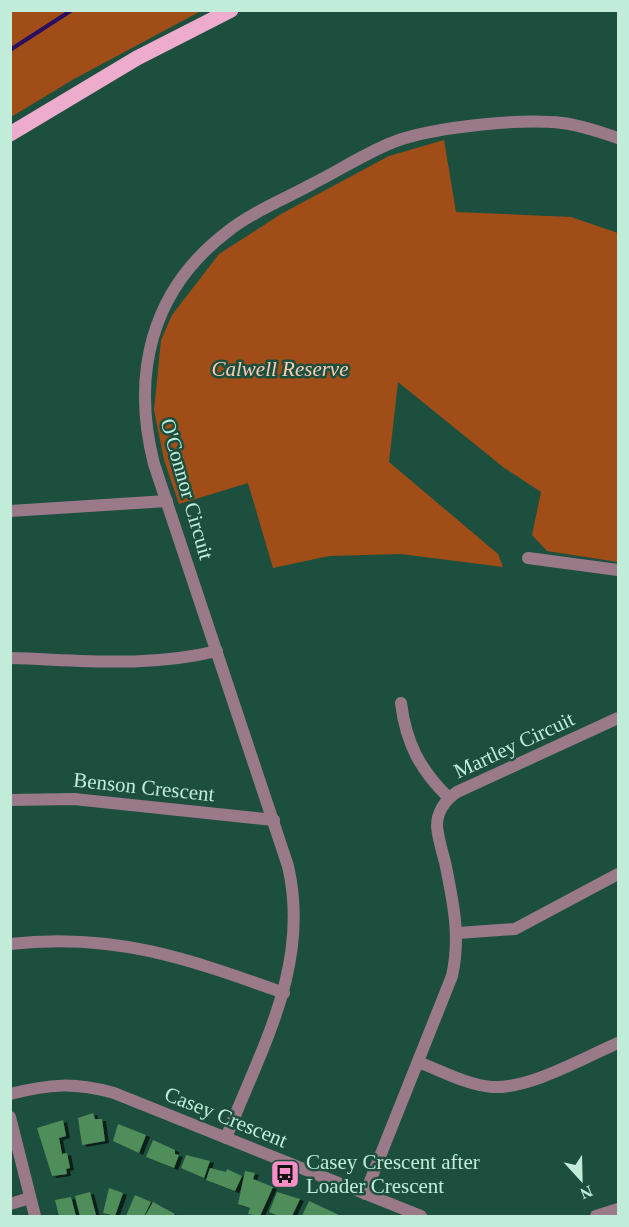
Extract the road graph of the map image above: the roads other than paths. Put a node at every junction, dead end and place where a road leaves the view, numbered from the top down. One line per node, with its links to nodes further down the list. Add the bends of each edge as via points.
1 (231, 10): 2 (main road, via 136,58)
2 (10, 134)
3 (618, 138): 4 (street, O'Connor Circuit, via 563,123 534,121 425,133 388,144 227,232 202,253 176,287 153,336 143,400 146,432)
4 (167, 501): 5 (street); 8 (street, O'Connor Circuit)
5 (10, 511)
6 (528, 558): 7 (street)
7 (618, 570)
8 (217, 651): 9 (street, via 143,663); 14 (street, O'Connor Circuit)
9 (10, 657)
10 (401, 703): 12 (street, via 404,730 414,756 429,779)
11 (618, 718): 12 (street, Martley Circuit)
12 (449, 798): 16 (street, Martley Circuit, via 440,810 437,826)
13 (10, 800): 14 (street, Benson Crescent, via 74,799)
14 (274, 820): 18 (street, O'Connor Circuit, via 288,866 296,914)
15 (618, 874): 16 (street, via 515,929)
16 (458, 933): 20 (street, Martley Circuit, via 452,976)
17 (10, 944): 18 (street, via 75,940 121,944 189,959)
18 (284, 993): 23 (street, O'Connor Circuit)
19 (618, 1043): 20 (street, via 512,1086 474,1084)
20 (418, 1062): 24 (street, Martley Circuit)
21 (10, 1094): 23 (street, Casey Crescent, via 48,1085 88,1086)
22 (10, 1117): 25 (street)
23 (226, 1138): 24 (street, Casey Crescent)
24 (365, 1194): 29 (street, Casey Crescent)
25 (30, 1198): 26 (street); 28 (street)
26 (10, 1204)
27 (618, 1209): 30 (street)
28 (35, 1216)
29 (421, 1216)
30 (596, 1216)

